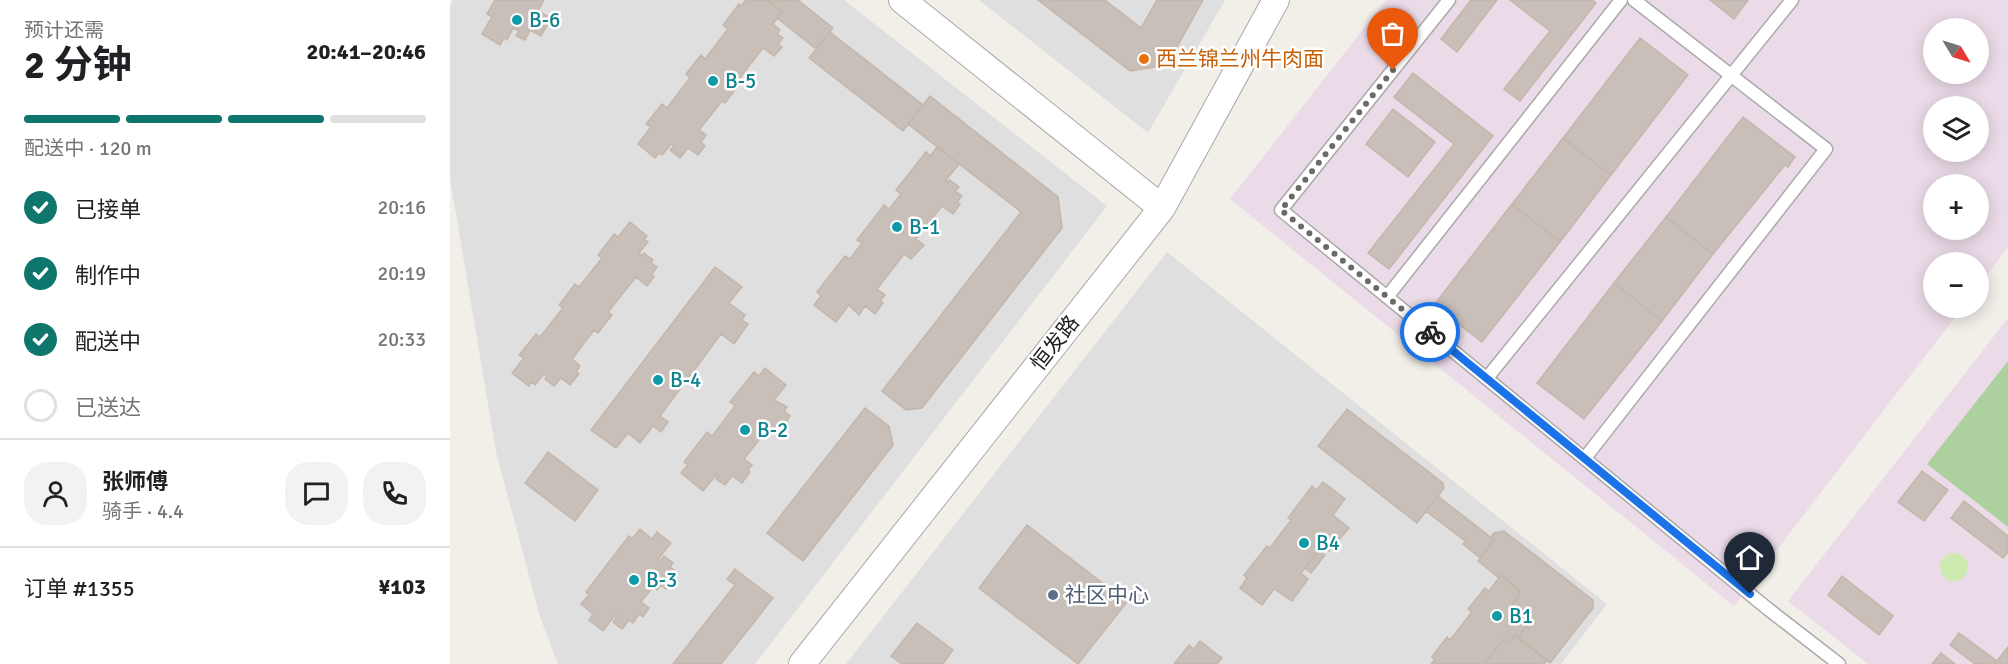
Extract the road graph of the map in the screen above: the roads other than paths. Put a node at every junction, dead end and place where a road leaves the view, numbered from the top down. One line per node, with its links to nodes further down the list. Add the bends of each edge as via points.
1 (902, 0): 8 (street)
2 (1276, 0): 8 (street, 恒发路)
3 (1449, 0): 9 (lane, via 1281,210)
4 (1621, 0): 9 (lane)
5 (1634, 0): 7 (lane)
6 (1792, 0): 7 (lane)
7 (1731, 75): 10 (lane); 11 (lane, via 1826,149)
8 (1162, 208): 12 (street, 恒发路)
9 (1387, 297): 10 (lane)
10 (1487, 378): 11 (lane)
11 (1585, 458): 13 (lane)
12 (802, 664)
13 (1839, 664)

